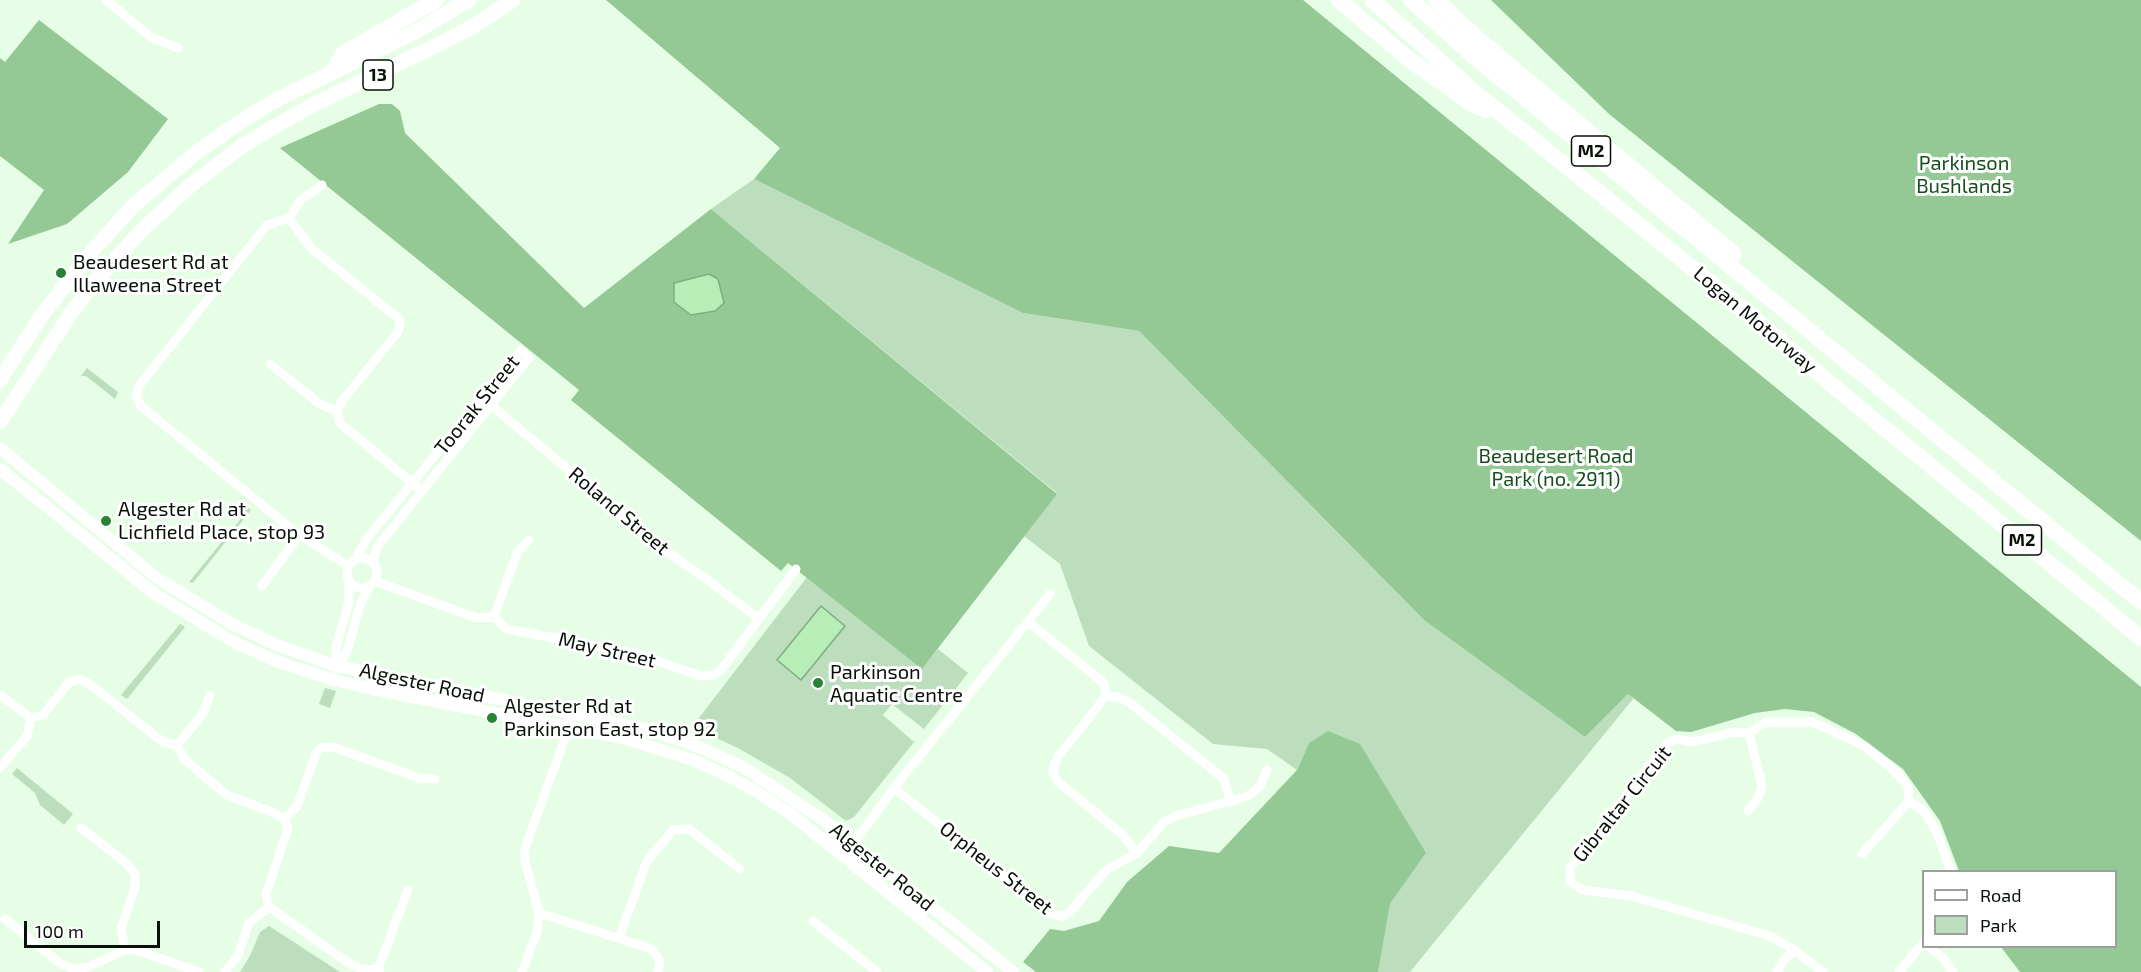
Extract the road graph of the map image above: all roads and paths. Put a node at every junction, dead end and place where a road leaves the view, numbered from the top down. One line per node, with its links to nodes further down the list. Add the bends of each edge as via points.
1 (106, 0): 9 (street, via 152,38)
2 (436, 0): 10 (highway, via 343,54)
3 (469, 0): 10 (highway, 13, via 413,33)
4 (513, 0): 20 (highway, 13, via 474,26 267,131 191,185 135,237 94,283)
5 (1338, 0): 11 (highway, via 1470,103)
6 (1372, 0): 11 (highway, Logan Motorway / M2, via 1426,51)
7 (1411, 0): 14 (highway, Logan Motorway / M2, via 1470,53)
8 (1436, 0): 14 (highway, via 1754,270)
9 (177, 48)
10 (333, 71): 16 (highway, 13, via 243,120 197,152 134,205 62,287)
11 (1511, 121): 38 (highway, Logan Motorway / M2)
12 (322, 185): 13 (street, via 301,200)
13 (289, 218): 19 (street, via 312,249 399,319 398,332); 25 (street, via 267,225 139,386 136,396 141,406)
14 (1773, 300): 34 (highway, Logan Motorway / M2)
15 (270, 364): 19 (street, via 320,404)
16 (0, 380)
17 (482, 398): 18 (street, Roland Street); 18 (street, Toorak Street, via 521,350 530,358); 23 (street, Toorak Street)
18 (491, 405): 24 (street, Toorak Street); 36 (street, Roland Street, via 669,553)
19 (337, 411): 23 (street, via 340,423)
20 (0, 422)
21 (0, 448): 39 (main road, Algester Road, via 157,578 189,599 274,644)
22 (0, 469): 40 (main road, Algester Road, via 155,594 195,620 276,661)
23 (413, 484): 24 (street); 28 (street, Toorak Street, via 369,536)
24 (422, 491): 27 (street, Toorak Street, via 377,547)
25 (299, 535): 28 (street); 32 (street)
26 (529, 540): 35 (street, via 517,553)
27 (372, 562): 28 (street, via 364,558); 31 (street, via 377,571)
28 (352, 563): 30 (street, via 346,574)
29 (796, 569): 36 (street, May Street)
30 (349, 582): 31 (street, via 357,587); 39 (street, via 349,602 336,647)
31 (372, 583): 35 (street, May Street, via 476,618); 39 (street, via 360,605 347,652)
32 (262, 586)
33 (1050, 594): 37 (street)
34 (2141, 602)
35 (494, 617): 36 (street, May Street, via 507,629 638,654 700,676 714,675 723,669)
36 (759, 619)
37 (1028, 621): 43 (street, via 1104,683); 52 (street)
38 (2141, 638)
39 (337, 666): 40 (street); 44 (main road, Algester Road)
40 (334, 680): 46 (main road, Algester Road)
41 (0, 695): 45 (street)
42 (210, 695): 48 (street, via 202,715)
43 (1106, 696): 54 (street, via 1128,702 1224,779); 59 (street, via 1058,757 1053,774 1122,834)
44 (570, 713): 46 (street); 58 (main road, Algester Road, via 646,729 720,756 766,781)
45 (30, 718): 48 (street, via 43,715 68,683 79,679 163,742); 49 (street, via 27,736)
46 (567, 726): 61 (main road, Algester Road, via 657,747 724,774 792,815); 66 (street, via 525,848)
47 (1749, 733): 53 (street, Gibraltar Circuit, via 1766,722 1810,722 1822,726 1866,747 1899,775 1908,787); 55 (street, via 1762,786); 73 (street, Gibraltar Circuit, via 1667,743 1570,868 1570,882 1583,890 1631,896 1770,936)
48 (177, 745): 56 (street, via 185,760 227,795)
49 (0, 768)
50 (1268, 770): 54 (street, Orpheus Street, via 1260,786)
51 (435, 779): 56 (street, via 419,778 326,746 316,754 297,806)
52 (894, 788): 58 (street); 59 (street, Orpheus Street, via 1056,916 1070,912 1106,870)
53 (1909, 801): 60 (street); 63 (street, Gibraltar Circuit, via 1925,812 1937,832)
54 (1231, 802): 59 (street, Orpheus Street, via 1164,822)
55 (1748, 811)
56 (284, 819): 65 (street, via 288,829 266,894)
57 (81, 828): 72 (street, via 135,874 135,888 121,928)
58 (854, 843): 61 (main road); 81 (main road, Algester Road)
59 (1137, 853)
60 (1862, 854)
61 (844, 857): 80 (main road, Algester Road)
62 (740, 869): 69 (street, via 688,829 673,830 647,861)
63 (1950, 870)
64 (408, 890): 74 (street)
65 (269, 908): 74 (street, via 350,964); 76 (street, via 249,923 238,955)
66 (539, 913): 69 (street); 77 (street, via 537,932)
67 (5, 919): 72 (street, via 61,964 73,969 88,968)
68 (813, 921): 79 (street)
69 (619, 938): 78 (street, via 652,950 660,961)
70 (1922, 944): 84 (street)
71 (1931, 948): 85 (street)
72 (125, 950): 75 (street, via 136,950)
73 (1794, 950): 82 (street); 83 (street, Gibraltar Circuit)
74 (379, 971)
75 (199, 972)
76 (225, 972)
77 (522, 972)
78 (658, 972)
79 (877, 972)
80 (987, 972)
81 (1013, 972)
82 (1777, 972)
83 (1823, 972)
84 (1899, 972)
85 (1953, 972)

